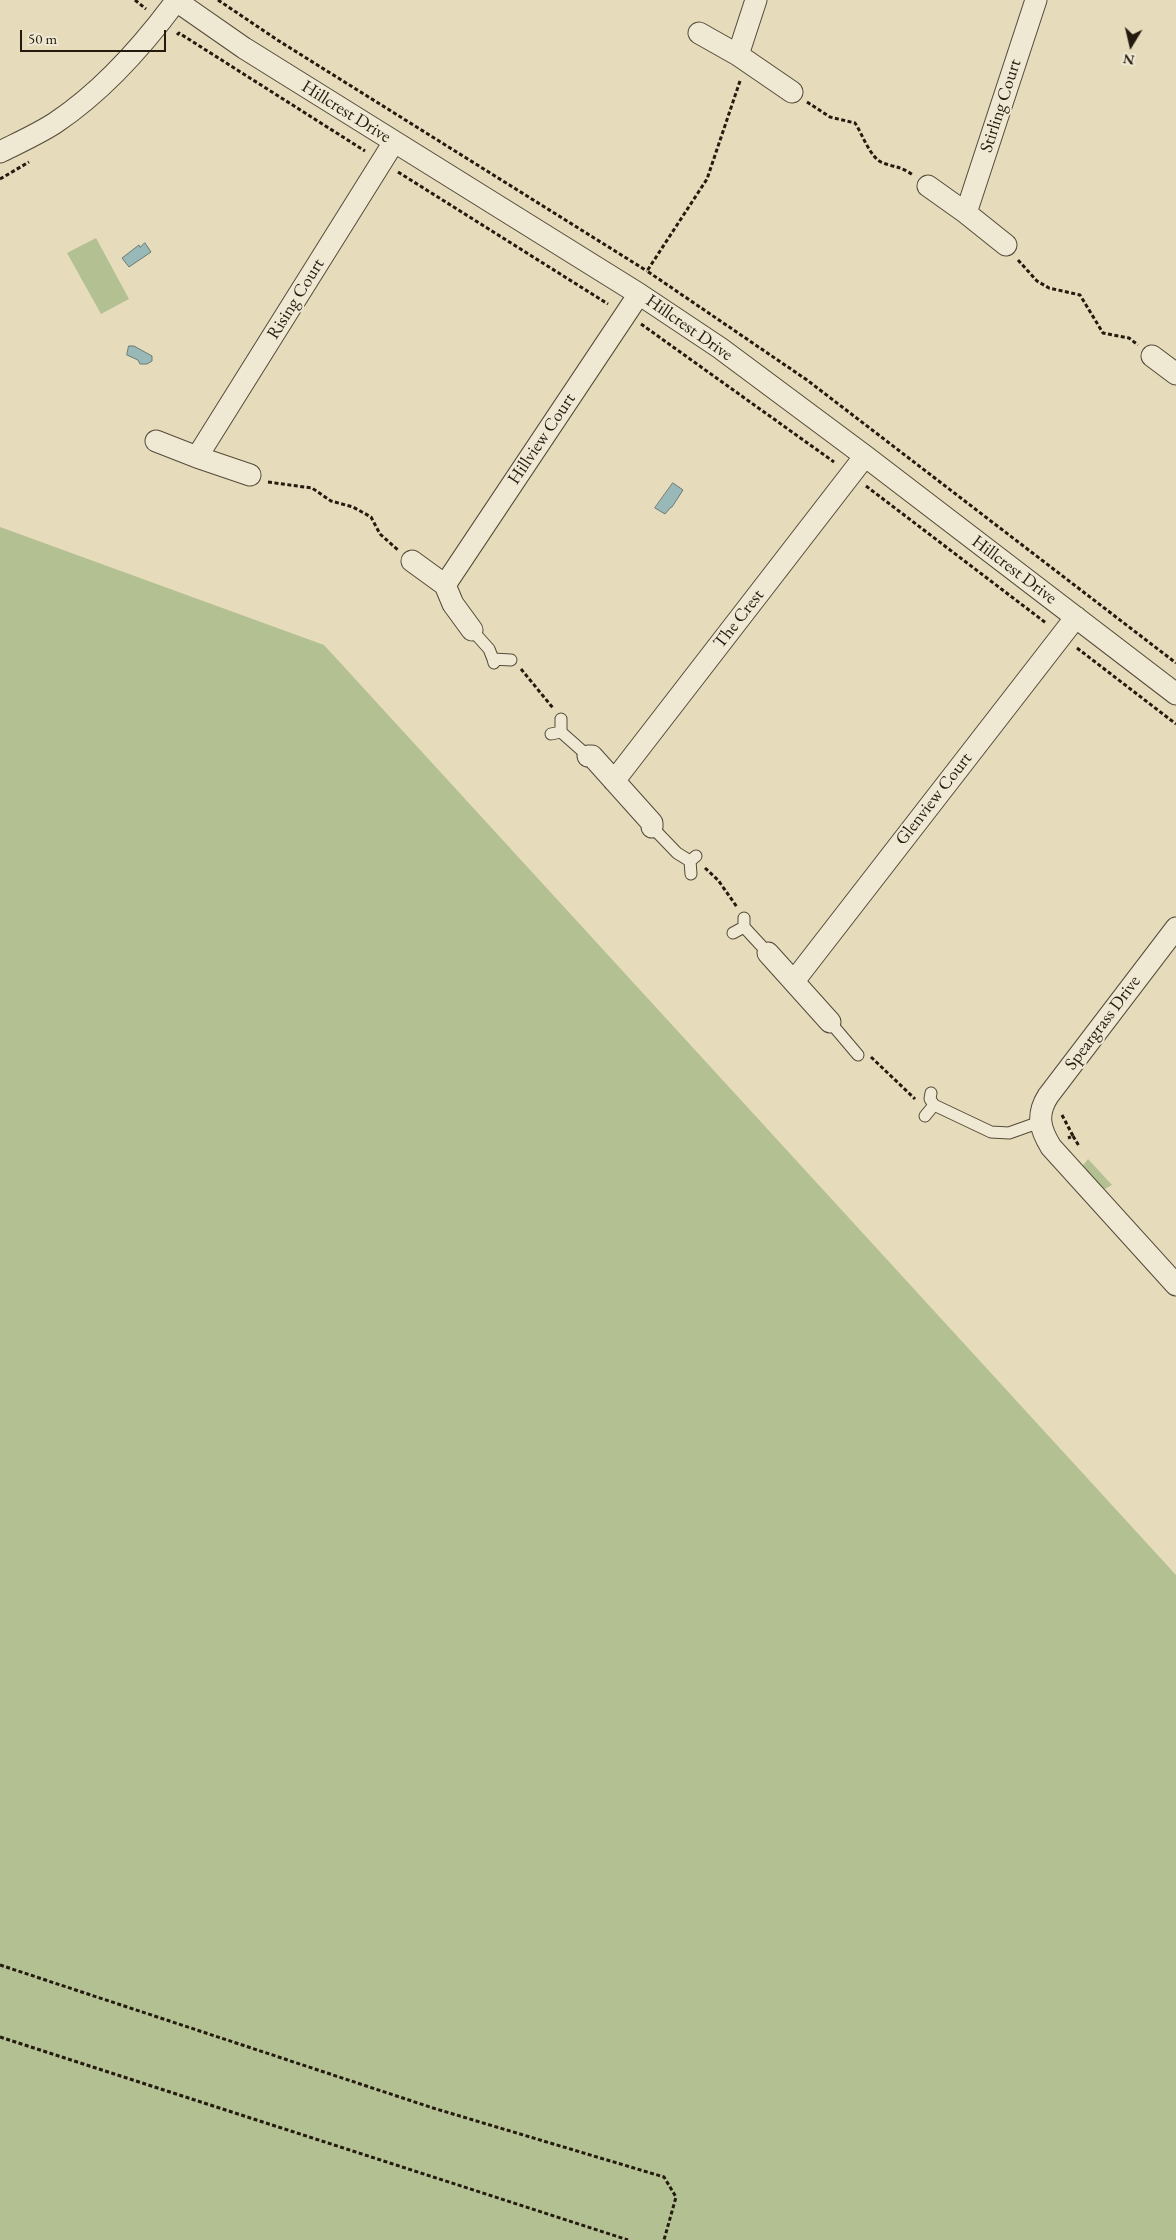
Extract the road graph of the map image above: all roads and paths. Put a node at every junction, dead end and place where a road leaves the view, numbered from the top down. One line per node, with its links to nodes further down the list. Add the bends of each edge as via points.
1 (176, 0): 9 (street, Hillcrest Drive, via 244,48); 10 (street, via 147,39 99,90 54,124)
2 (218, 0): 17 (path)
3 (756, 0): 7 (street)
4 (1036, 0): 15 (street, Stirling Court)
5 (699, 33): 7 (street)
6 (173, 39): 12 (path, via 179,33)
7 (742, 58): 8 (street); 17 (path, via 707,179)
8 (792, 92): 14 (path, via 830,117 856,123 873,155 882,162 901,167)
9 (394, 142): 12 (street, Rising Court); 18 (street, Hillcrest Drive)
10 (0, 152)
11 (33, 160): 13 (path)
12 (387, 171): 19 (path, via 397,171 609,304); 25 (street, Rising Court)
13 (0, 178)
14 (928, 186): 15 (street)
15 (966, 213): 16 (street)
16 (1006, 245): 21 (path, via 1037,281 1049,288 1080,295 1103,333 1130,338)
17 (647, 271): 34 (path, via 807,380)
18 (639, 294): 20 (street, Hillview Court); 24 (street, Hillcrest Drive, via 720,348)
19 (604, 312)
20 (625, 315): 26 (path, via 695,361); 29 (street, Hillview Court)
21 (1152, 356): 22 (street)
22 (1176, 374)
23 (156, 441): 25 (street)
24 (865, 456): 26 (street, The Crest); 30 (street, Hillcrest Drive)
25 (198, 457): 27 (street)
26 (839, 468): 31 (path); 38 (street, The Crest)
27 (250, 475): 28 (path, via 273,484 312,488 331,501 370,517 380,534)
28 (412, 562): 29 (street)
29 (445, 585): 32 (street, via 453,604)
30 (1076, 618): 35 (street, Hillcrest Drive); 46 (street, Glenview Court)
31 (1046, 624)
32 (472, 630): 33 (lane, via 489,649 494,661)
33 (511, 660): 36 (path)
34 (1176, 663)
35 (1176, 694)
36 (561, 718): 37 (lane, via 556,733)
37 (588, 756): 38 (street, via 592,756)
38 (614, 781): 39 (street, via 652,823)
39 (652, 827): 40 (lane, via 677,853)
40 (693, 859): 41 (lane); 42 (path, via 718,880)
41 (691, 874)
42 (744, 923): 44 (lane); 45 (lane)
43 (1176, 928): 52 (street, Speargrass Drive, via 1048,1096 1042,1105)
44 (733, 933)
45 (768, 953): 46 (street)
46 (794, 981): 47 (street)
47 (830, 1022): 48 (lane)
48 (859, 1056): 50 (path)
49 (930, 1093): 50 (lane)
50 (930, 1110): 52 (lane, via 998,1133 1018,1131)
51 (1061, 1113): 53 (path, via 1073,1136)
52 (1040, 1122): 53 (street)
53 (1051, 1147): 54 (street)
54 (1176, 1285)
55 (0, 1964): 58 (path, via 432,2108 664,2177 676,2197)
56 (0, 2037): 57 (path)
57 (628, 2240)
58 (664, 2240)

